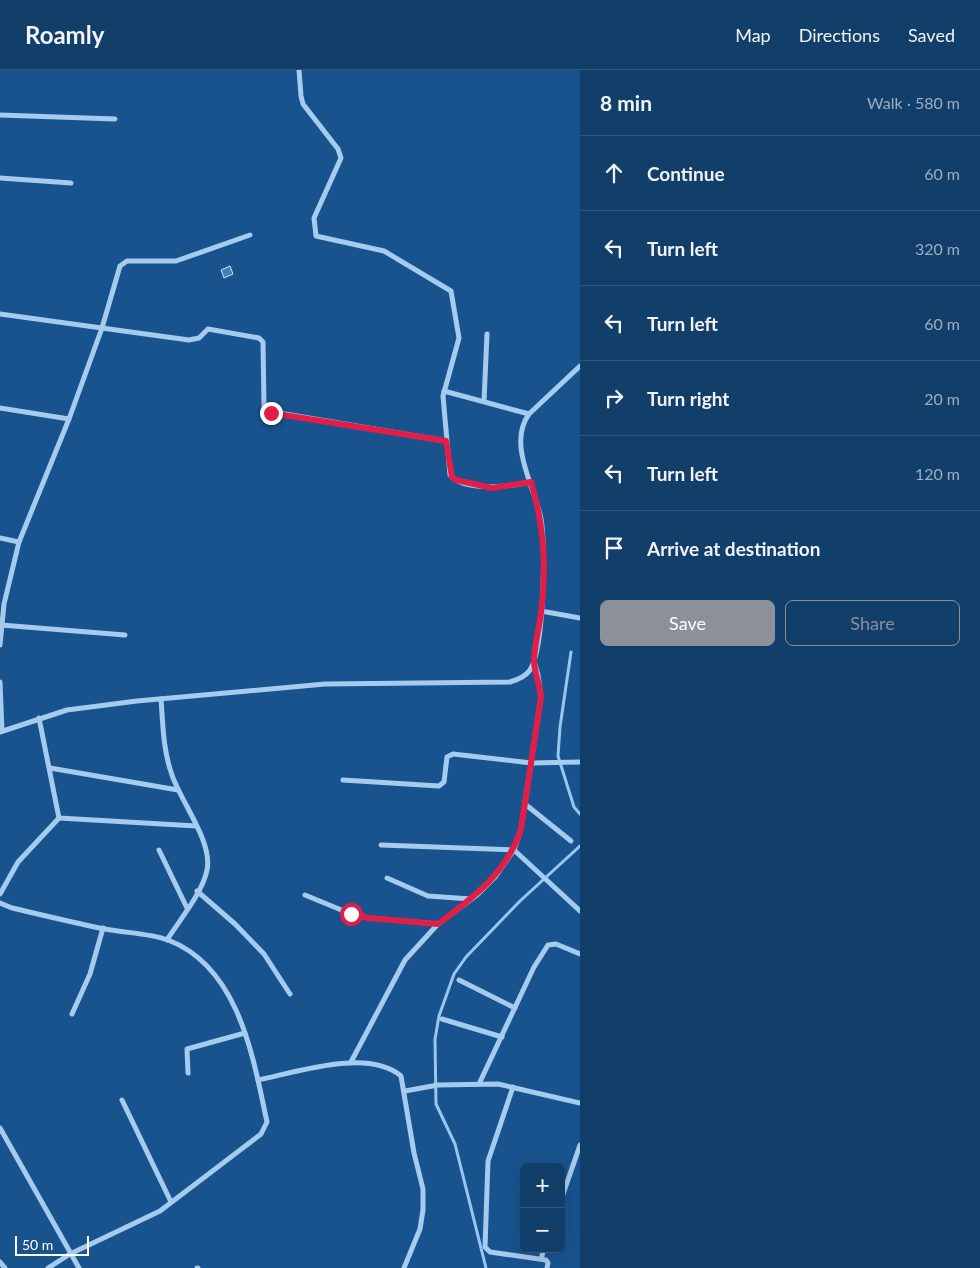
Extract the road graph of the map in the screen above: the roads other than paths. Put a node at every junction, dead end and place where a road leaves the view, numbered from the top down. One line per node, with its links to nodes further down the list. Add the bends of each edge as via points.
1 (299, 70): 11 (street, via 304,104 338,149 341,158 314,218 316,236 384,251 451,291 459,338)
2 (0, 115): 3 (street)
3 (115, 118)
4 (0, 178): 5 (street)
5 (70, 183)
6 (250, 236): 8 (street, via 176,261 124,262 120,266)
7 (0, 314): 8 (street)
8 (102, 328): 15 (street); 16 (street, via 193,340 208,329 259,338 263,342 264,406 268,411)
9 (487, 334): 12 (street)
10 (580, 366): 14 (street)
11 (444, 391): 12 (street); 16 (street, via 442,407)
12 (484, 401): 14 (street)
13 (0, 408): 15 (street)
14 (529, 414): 17 (street, via 520,435)
15 (69, 419): 19 (street)
16 (446, 441): 17 (street, via 450,475 456,480 492,488)
17 (531, 482): 21 (street, via 543,535)
18 (0, 538): 19 (street)
19 (19, 542): 20 (street)
20 (2, 603): 23 (street)
21 (542, 611): 22 (street); 26 (street)
22 (580, 618)
23 (1, 625): 24 (street); 25 (street)
24 (125, 635)
25 (0, 645)
26 (534, 661): 28 (street, via 529,671 510,682 325,684); 31 (street, via 541,697)
27 (0, 682): 30 (street)
28 (161, 699): 29 (street, via 67,710); 35 (street, via 165,754)
29 (39, 718): 30 (street); 33 (street)
30 (1, 732)
31 (531, 762): 32 (street); 34 (street, via 450,754 446,757 444,782 439,786); 36 (street)
32 (580, 762)
33 (50, 768): 35 (street); 37 (street)
34 (343, 780)
35 (178, 790): 38 (street)
36 (525, 804): 39 (street); 42 (street)
37 (59, 818): 38 (street); 45 (street, via 18,862)
38 (196, 826): 44 (street, via 207,850 208,864)
39 (572, 841)
40 (380, 845): 42 (street)
41 (159, 850): 49 (street)
42 (514, 850): 47 (street); 50 (street)
43 (387, 878): 47 (street, via 428,896)
44 (198, 891): 49 (street); 56 (street, via 264,954)
45 (0, 894)
46 (305, 895): 51 (street, via 369,918)
47 (472, 899): 51 (street)
48 (0, 904): 52 (street)
49 (187, 908): 53 (street)
50 (580, 911)
51 (438, 924): 62 (street, via 405,960)
52 (103, 928): 53 (street); 58 (street, via 90,974)
53 (167, 940): 60 (street, via 188,950 210,969 231,999)
54 (580, 954): 57 (street, via 556,944 548,945)
55 (459, 980): 57 (street)
56 (290, 994)
57 (515, 1008): 61 (street)
58 (72, 1014)
59 (442, 1019): 61 (street)
60 (245, 1033): 63 (street, via 187,1049); 64 (street)
61 (502, 1036): 65 (street)
62 (351, 1062): 64 (street); 67 (street, via 395,1071 401,1076)
63 (188, 1073)
64 (258, 1080): 73 (street, via 266,1128)
65 (479, 1084): 66 (street); 67 (street, via 435,1085)
66 (513, 1087): 69 (street); 76 (street, via 488,1161 485,1247 490,1252)
67 (405, 1091): 81 (street, via 423,1189 423,1210 420,1229)
68 (122, 1100): 73 (street)
69 (580, 1103)
70 (0, 1128): 75 (street)
71 (580, 1145): 72 (street)
72 (565, 1188)
73 (171, 1202): 75 (street, via 160,1211)
74 (543, 1253): 76 (street)
75 (70, 1254): 79 (street); 80 (street)
76 (541, 1259): 82 (street, via 548,1261)
77 (0, 1262): 78 (street)
78 (5, 1268)
79 (48, 1268)
80 (79, 1268)
81 (404, 1268)
82 (548, 1268)

